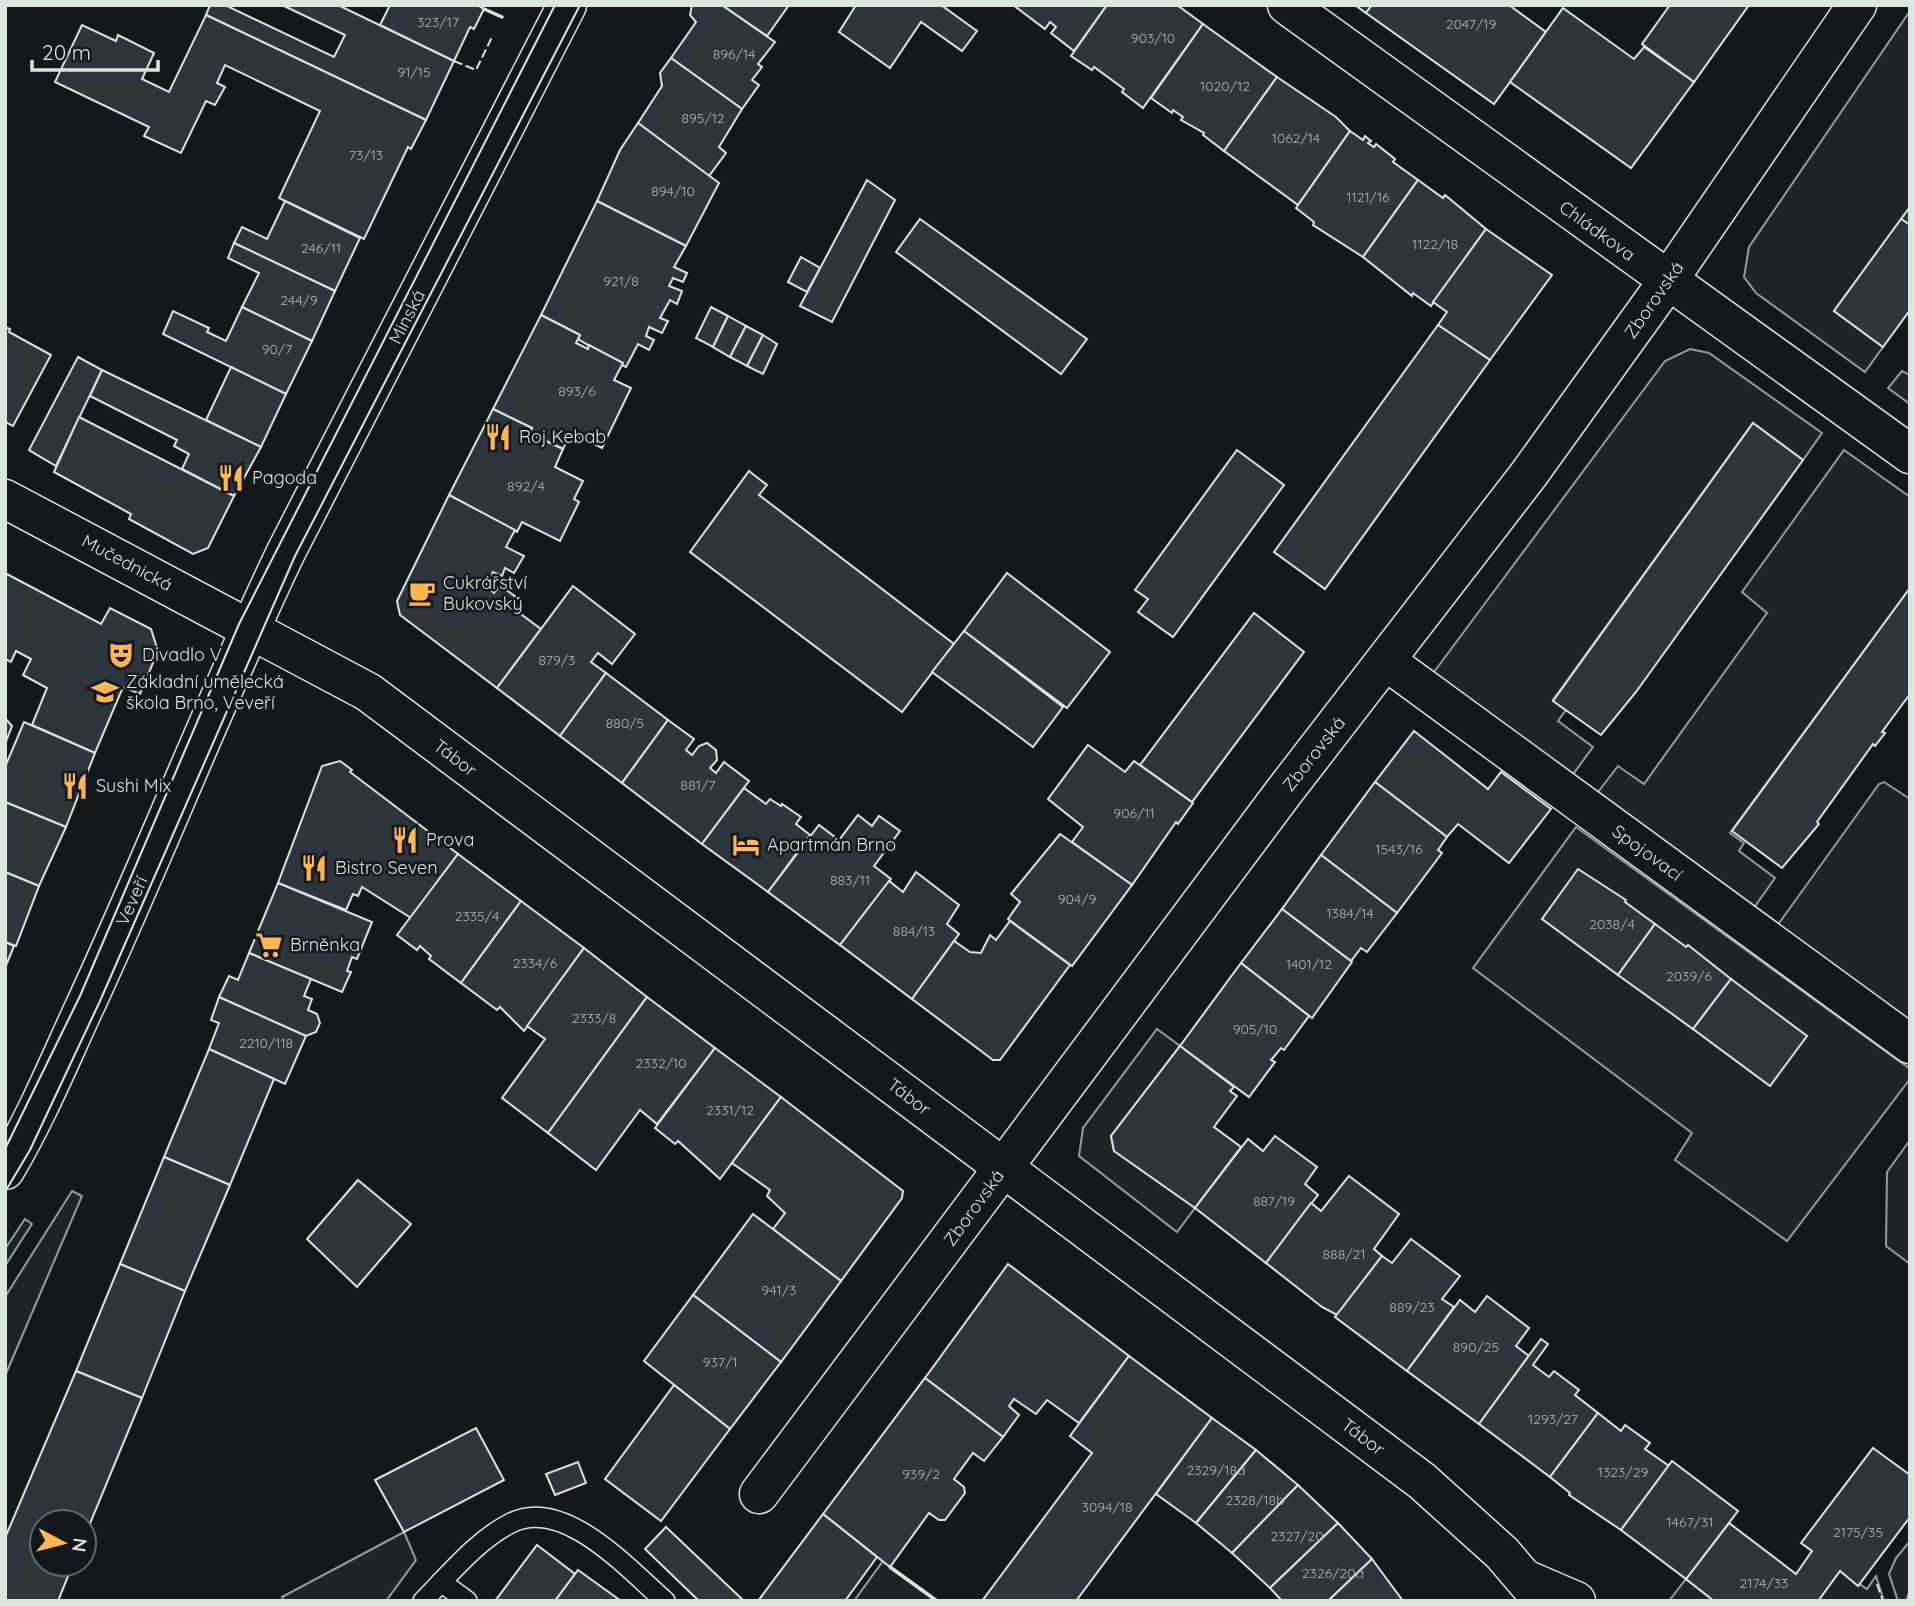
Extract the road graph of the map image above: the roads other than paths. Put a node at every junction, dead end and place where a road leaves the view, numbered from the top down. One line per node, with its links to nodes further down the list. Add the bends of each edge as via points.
1 (566, 5): 7 (street, Minská)
2 (1287, 5): 4 (street, Chládkova)
3 (1857, 5): 4 (street, Zborovská)
4 (1667, 282): 5 (street, Chládkova); 8 (street, Zborovská)
5 (1910, 454)
6 (5, 499): 7 (street, Mučednická)
7 (249, 629): 10 (street, Tábor, via 368,692); 11 (street, Veveří, via 102,968)
8 (1386, 661): 9 (street, Spojovací); 10 (street, Zborovská)
9 (1910, 1044)
10 (1003, 1168): 12 (street, Zborovská); 14 (street, Tábor, via 1422,1481)
11 (5, 1170)
12 (759, 1494)
13 (441, 1583): 15 (lane); 16 (lane); 17 (lane, via 512,1522 543,1519 594,1538)
14 (1534, 1590): 18 (street)
15 (423, 1601)
16 (467, 1601)
17 (665, 1601)
18 (1576, 1601)

